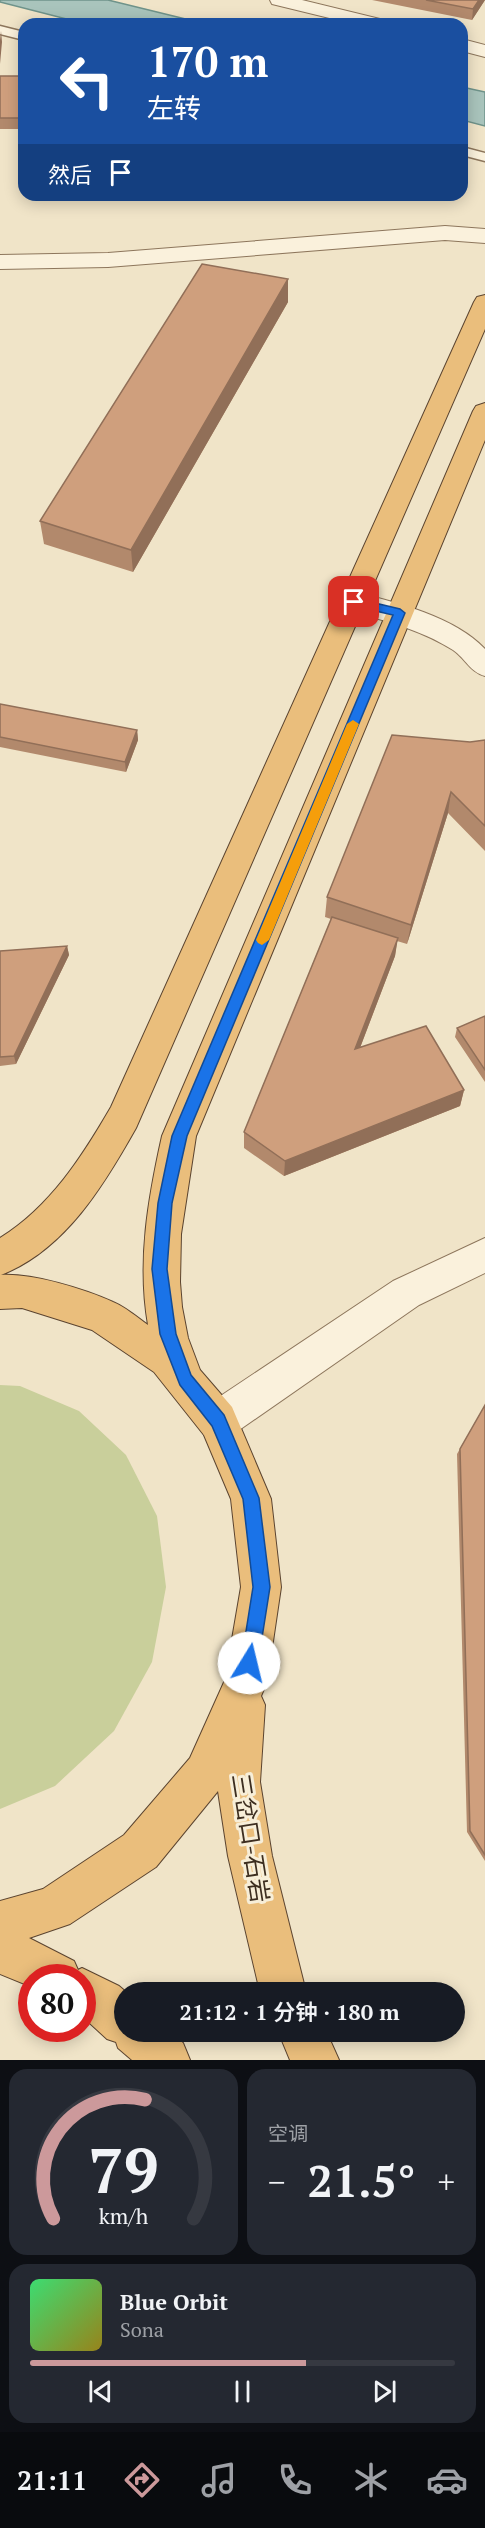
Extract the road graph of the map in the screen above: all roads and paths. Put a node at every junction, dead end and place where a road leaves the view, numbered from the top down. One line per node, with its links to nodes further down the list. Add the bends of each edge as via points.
1 (279, 0): 2 (street)
2 (352, 18)
3 (0, 30): 4 (lane)
4 (18, 34)
5 (468, 47): 6 (street)
6 (485, 51)
7 (468, 153): 8 (lane)
8 (485, 157)
9 (485, 236): 10 (street, via 445,233 108,260)
10 (0, 262)
11 (485, 303): 13 (highway)
12 (485, 411): 14 (highway)
13 (354, 602): 14 (street); 17 (highway, via 124,1117 99,1163 59,1214)
14 (400, 613): 15 (street, via 464,644); 19 (highway, via 179,1136 165,1203 160,1269 168,1334)
15 (485, 666)
16 (485, 1255): 20 (street, via 406,1293)
17 (0, 1258)
18 (0, 1292): 19 (highway, via 22,1292 102,1315 167,1359)
19 (185, 1380): 20 (highway)
20 (218, 1421): 21 (highway, via 251,1498 261,1587)
21 (246, 1682): 22 (highway, via 205,1773 140,1851 54,1908); 25 (highway, 三岔口-石岩, via 238,1782)
22 (0, 1924)
23 (0, 1951): 24 (highway)
24 (35, 1964)
25 (279, 1982)
26 (96, 1998): 27 (highway)
27 (114, 2012)
28 (147, 2042): 30 (highway)
29 (306, 2042): 31 (highway)
30 (166, 2060)
31 (315, 2060)

